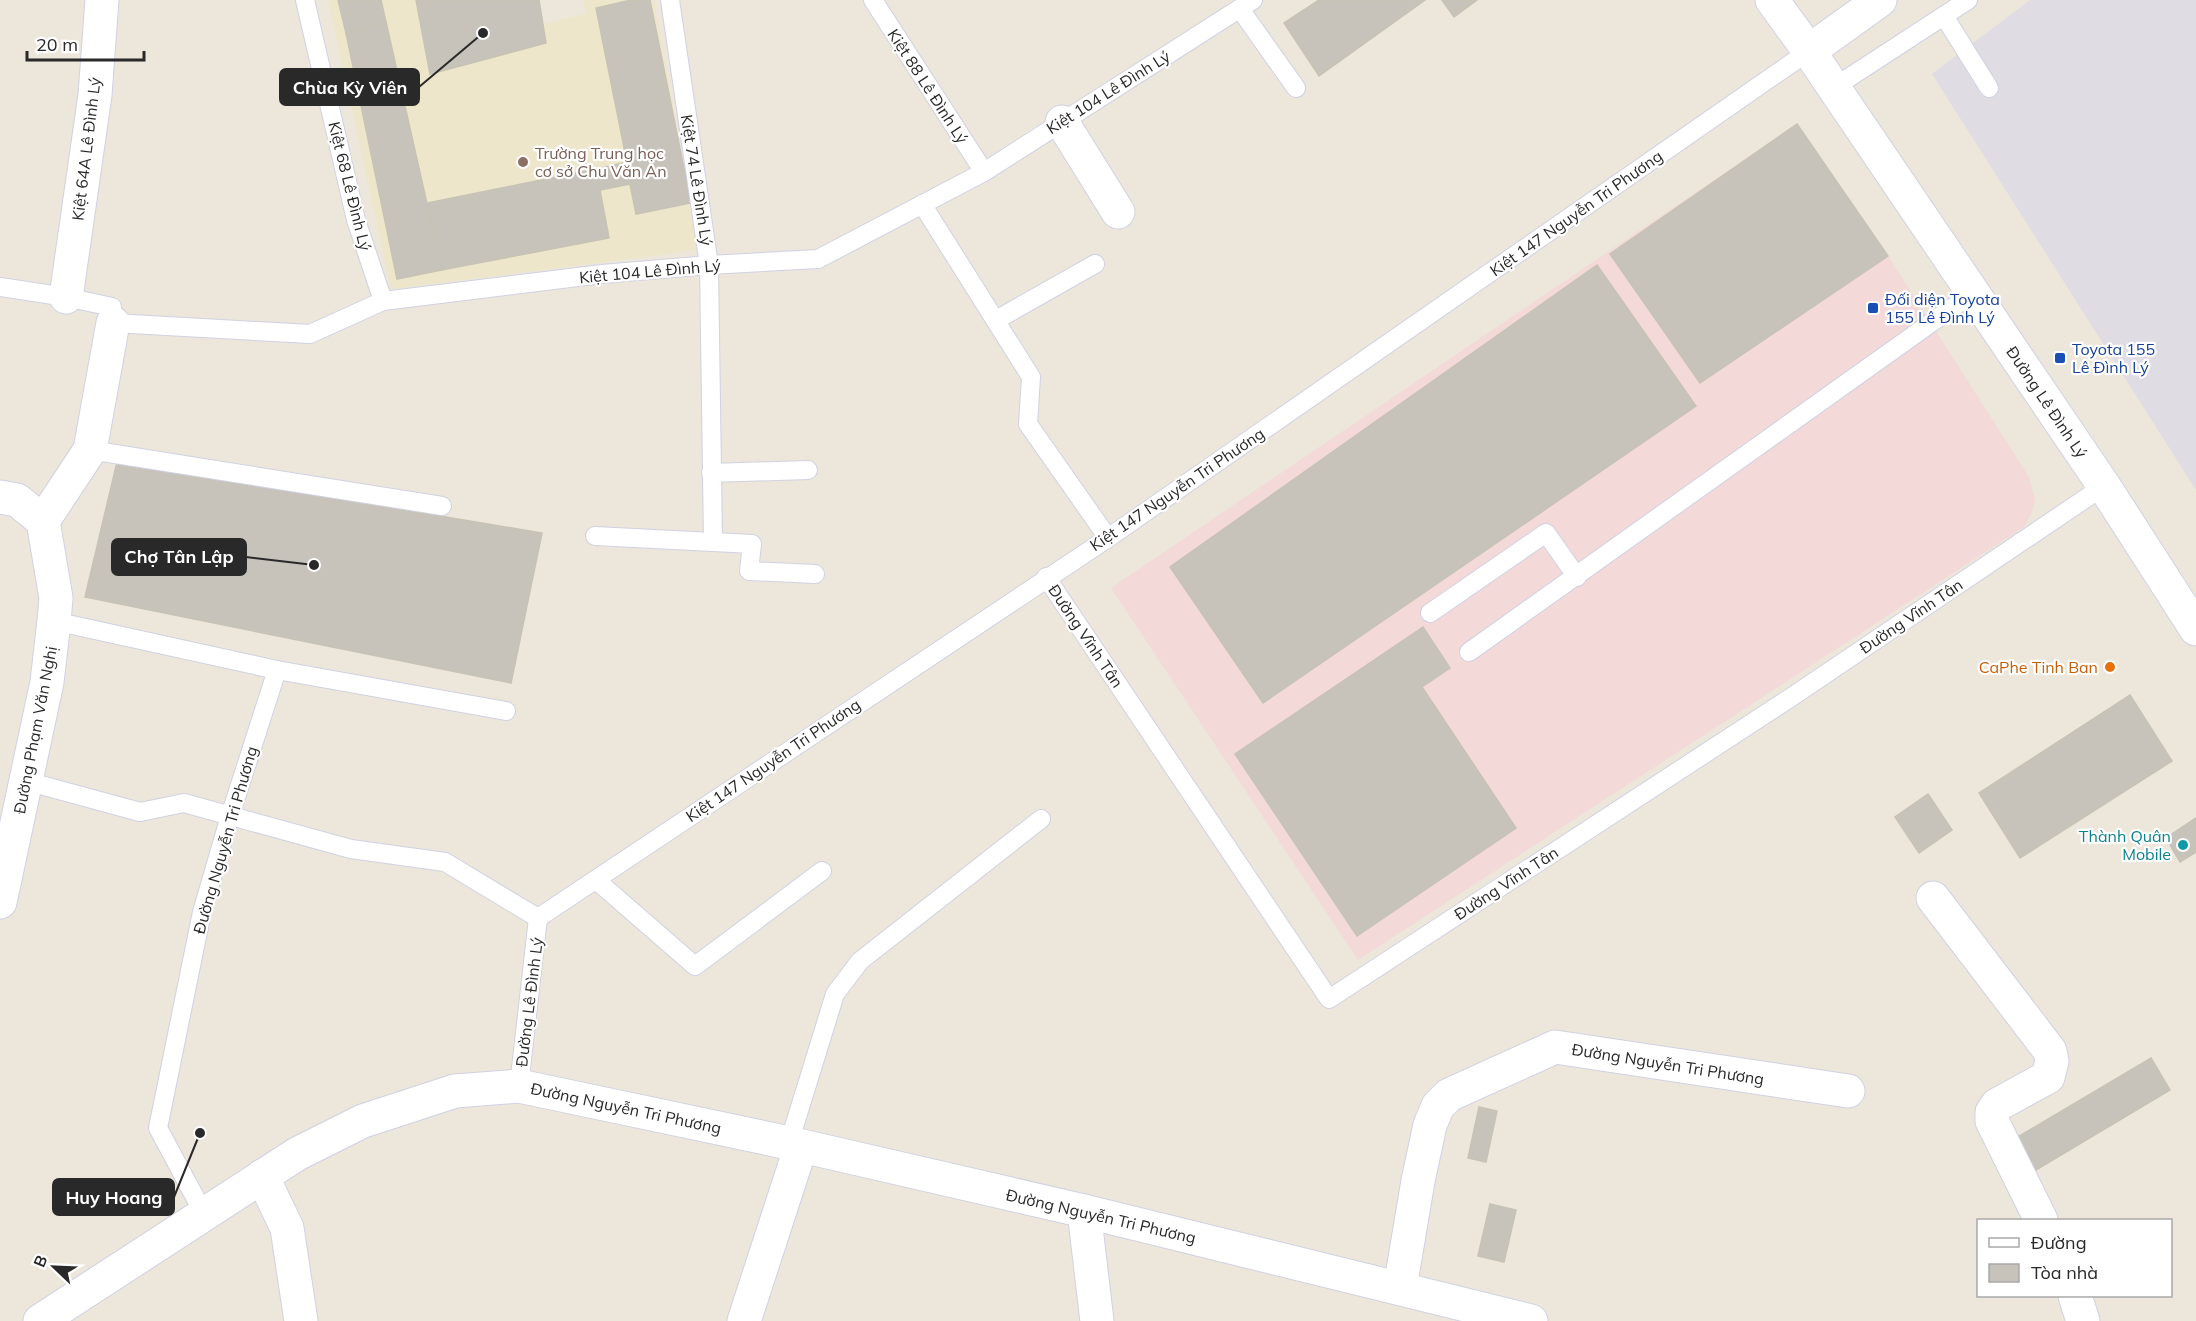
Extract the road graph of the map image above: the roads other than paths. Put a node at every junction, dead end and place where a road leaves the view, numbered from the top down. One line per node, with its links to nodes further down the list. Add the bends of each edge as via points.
1 (102, 0): 22 (street, Kiệt 64A Lê Đình Lý, via 95,95)
2 (305, 0): 23 (lane, Kiệt 68 Lê Đình Lý, via 356,220)
3 (670, 0): 19 (lane, Kiệt 74 Lê Đình Lý)
4 (873, 0): 15 (lane, Kiệt 88 Lê Đình Lý)
5 (1772, 0): 10 (street, Đường Lê Đình Lý)
6 (1880, 0): 10 (street)
7 (1968, 0): 9 (lane)
8 (1246, 4): 11 (lane); 14 (lane, Kiệt 104 Lê Đình Lý)
9 (1944, 16): 12 (lane); 13 (lane)
10 (1809, 51): 12 (street, Đường Lê Đình Lý); 34 (lane, Kiệt 147 Nguyễn Tri Phương)
11 (1296, 87)
12 (1833, 88): 21 (street, Đường Lê Đình Lý)
13 (1989, 88)
14 (1062, 122): 15 (lane, Kiệt 104 Lê Đình Lý); 17 (street)
15 (984, 172): 16 (lane, Kiệt 104 Lê Đình Lý)
16 (922, 204): 19 (lane, Kiệt 104 Lê Đình Lý, via 818,259); 24 (lane)
17 (1118, 212)
18 (1095, 264): 24 (lane)
19 (710, 265): 23 (lane, Kiệt 104 Lê Đình Lý, via 602,274); 28 (lane, Kiệt 74 Lê Đình Lý)
20 (0, 287): 22 (lane)
21 (1973, 293): 29 (street, Đường Lê Đình Lý); 38 (lane)
22 (66, 297): 25 (lane, via 112,307)
23 (383, 302): 25 (lane, Kiệt 104 Lê Đình Lý, via 310,334)
24 (996, 320): 34 (lane, via 1031,377 1028,424)
25 (113, 323): 26 (street)
26 (90, 450): 31 (lane); 32 (street)
27 (808, 470): 28 (lane)
28 (711, 473): 35 (lane, Kiệt 74 Lê Đình Lý)
29 (2104, 486): 37 (lane, Đường Vĩnh Tân, via 1329,999); 41 (street, Đường Lê Đình Lý)
30 (0, 497): 32 (street, via 16,500)
31 (442, 506)
32 (43, 521): 40 (street, Đường Phạm Văn Nghị, via 56,598)
33 (595, 537): 35 (lane)
34 (1108, 537): 37 (lane, Kiệt 147 Nguyễn Tri Phương)
35 (713, 541): 36 (lane, via 752,544 749,571)
36 (815, 574)
37 (1046, 577): 49 (lane, Kiệt 147 Nguyễn Tri Phương)
38 (1577, 577): 39 (lane, via 1546,533); 42 (lane)
39 (1430, 613)
40 (54, 621): 43 (lane); 45 (street, Đường Phạm Văn Nghị, via 47,682)
41 (2196, 629)
42 (1469, 652)
43 (277, 670): 44 (lane); 46 (lane, Đường Nguyễn Tri Phương)
44 (506, 711)
45 (26, 781): 46 (lane, via 140,812 184,803); 51 (street, Đường Phạm Văn Nghị)
46 (230, 816): 52 (lane, via 351,849 445,862); 58 (lane, Đường Nguyễn Tri Phương, via 202,912 158,1128)
47 (1041, 819): 55 (lane, via 860,961 835,994)
48 (822, 871): 49 (lane, via 696,966)
49 (596, 880): 52 (lane, Kiệt 147 Nguyễn Tri Phương)
50 (1933, 898): 59 (street, via 2050,1051 2048,1077 1997,1105 1992,1112 1992,1121)
51 (0, 902)
52 (538, 918): 53 (lane, Đường Lê Đình Lý)
53 (519, 1086): 55 (street, Đường Nguyễn Tri Phương); 56 (street, Đường Nguyễn Tri Phương, via 455,1091 363,1121)
54 (1848, 1091): 60 (street, Đường Nguyễn Tri Phương, via 1555,1047 1449,1095 1438,1106 1418,1181)
55 (795, 1144): 57 (street, Đường Nguyễn Tri Phương); 64 (street)
56 (262, 1176): 58 (street, Đường Nguyễn Tri Phương); 63 (street, via 287,1228)
57 (1084, 1211): 60 (street, Đường Nguyễn Tri Phương); 65 (street)
58 (204, 1214): 62 (street, Đường Nguyễn Tri Phương)
59 (2040, 1219)
60 (1400, 1288): 66 (street, Đường Nguyễn Tri Phương)
61 (2074, 1297): 67 (street)
62 (40, 1321)
63 (302, 1321)
64 (744, 1321)
65 (1098, 1321)
66 (1531, 1321)
67 (2083, 1321)

